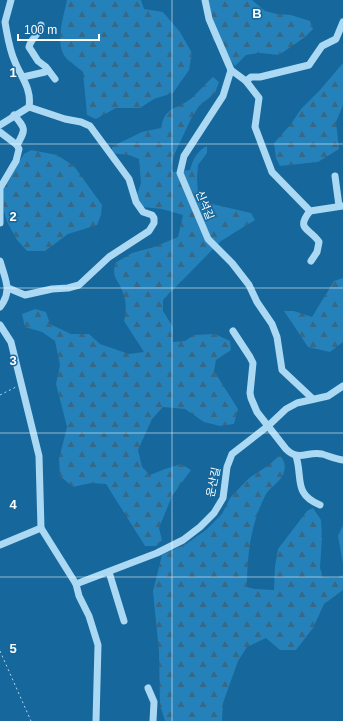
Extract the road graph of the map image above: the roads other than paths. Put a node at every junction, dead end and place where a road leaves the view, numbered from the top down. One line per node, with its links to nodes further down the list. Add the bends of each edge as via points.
1 (11, 0): 5 (street)
2 (206, 0): 7 (street, via 209,19)
3 (343, 22): 10 (street, via 336,39 322,46 309,64 251,77)
4 (41, 25): 6 (street, via 29,47)
5 (3, 26): 8 (street)
6 (48, 70): 8 (street); 9 (street)
7 (231, 70): 10 (street); 27 (street, 신석길, via 223,96 184,156 180,174 208,239 249,285 272,324 278,336 282,370)
8 (23, 77): 11 (street, via 29,93)
9 (55, 79)
10 (246, 81): 18 (street, via 259,98 255,127 272,172)
11 (29, 107): 12 (street); 22 (street, via 90,126 129,179 136,202 143,212 152,215 154,223 149,231 109,257 73,287 25,296)
12 (14, 115): 13 (street); 15 (street, via 24,130)
13 (0, 125)
14 (0, 132): 15 (street)
15 (17, 145): 19 (street, via 19,149 16,161 0,188)
16 (335, 176): 17 (street)
17 (341, 206): 18 (street)
18 (310, 211): 21 (street, via 304,218 303,226 319,242 317,252)
19 (0, 223)
20 (0, 261): 22 (street)
21 (311, 261)
22 (8, 288): 23 (street)
23 (0, 307)
24 (0, 325): 32 (street, via 11,342 39,456)
25 (233, 330): 28 (street, via 253,364 250,398)
26 (343, 386): 27 (street, 운산길, via 328,396)
27 (313, 399): 28 (street, 운산길, via 296,403)
28 (268, 426): 29 (street, via 286,449); 34 (street, 운산길, via 232,454 227,467 223,498 214,513 200,526 183,540)
29 (296, 456): 30 (street, via 322,454); 31 (street, via 301,490 309,499)
30 (343, 460)
31 (320, 505)
32 (41, 528): 33 (street); 35 (street)
33 (0, 545)
34 (109, 572): 35 (street, 운산길); 36 (street)
35 (76, 584): 38 (street, via 98,645)
36 (124, 621)
37 (148, 688): 39 (street, via 154,702)
38 (96, 721)
39 (154, 721)

